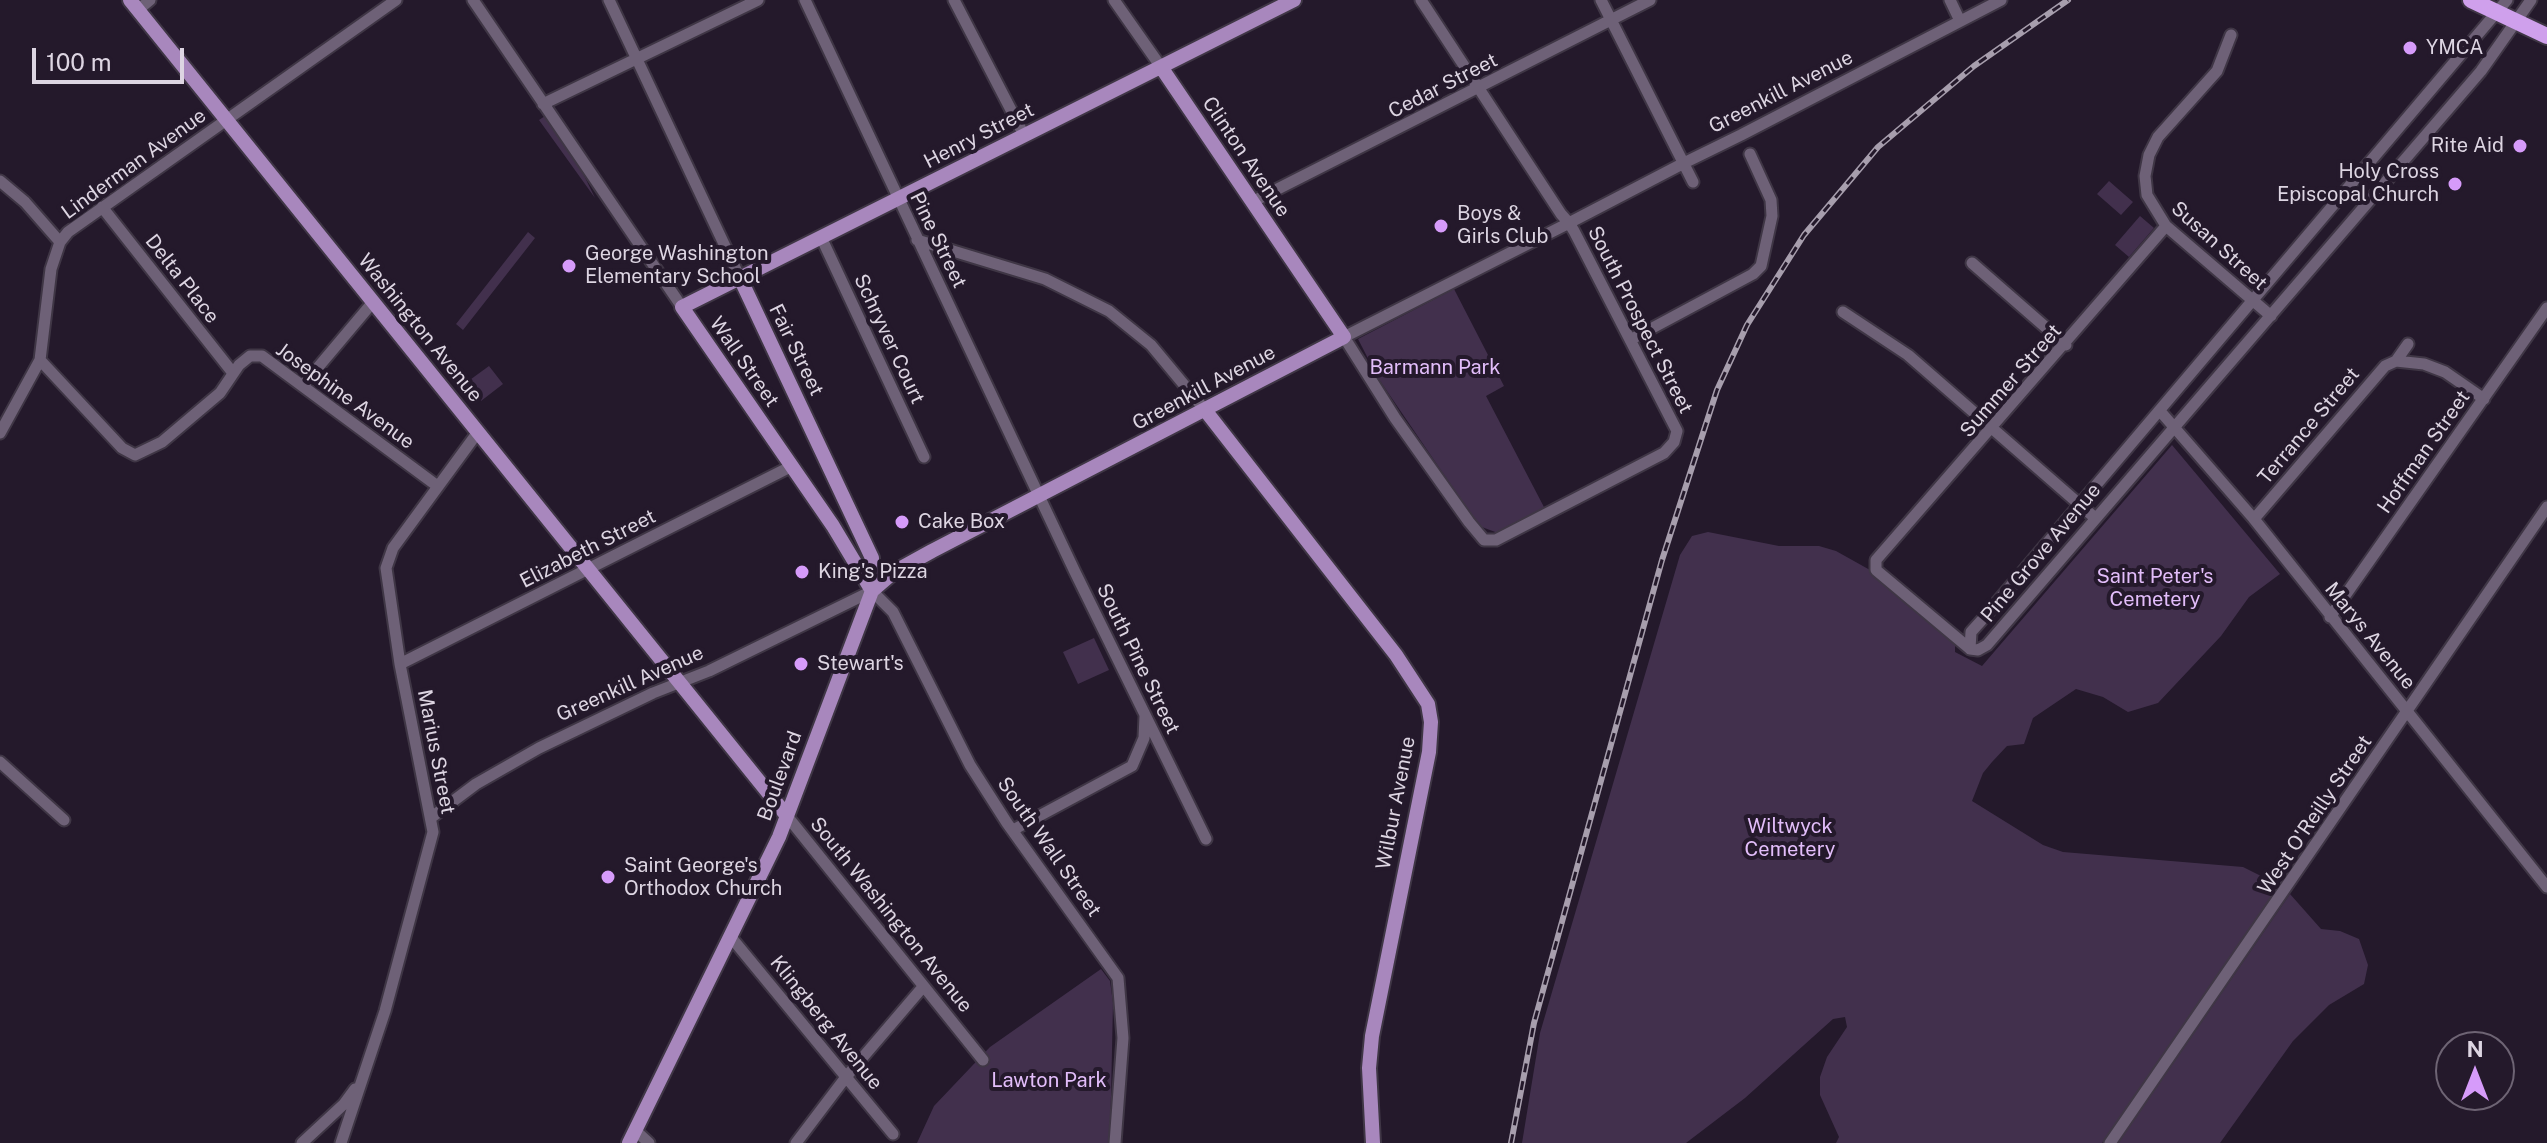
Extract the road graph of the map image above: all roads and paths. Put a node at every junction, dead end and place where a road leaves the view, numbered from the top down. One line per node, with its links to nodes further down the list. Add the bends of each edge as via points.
1 (150, 0): 17 (street)
2 (396, 0): 30 (street, Linderman Avenue)
3 (473, 0): 28 (street, Wall Street)
4 (609, 0): 24 (street, Fair Street)
5 (758, 0): 24 (street)
6 (805, 0): 38 (street, Pine Street)
7 (954, 0): 32 (street)
8 (1114, 0): 25 (street, Clinton Avenue)
9 (1421, 0): 26 (street, South Prospect Street)
10 (1601, 0): 19 (street)
11 (1650, 0): 19 (street, Cedar Street)
12 (1950, 0): 20 (street)
13 (2001, 0): 20 (street, Greenkill Avenue)
14 (2471, 0): 18 (highway)
15 (2531, 0): 21 (street, Pine Grove Avenue)
16 (1286, 2): 25 (main road, Henry Street)
17 (134, 5): 30 (main road, Washington Avenue)
18 (2503, 7): 21 (highway); 27 (street, Pine Grove Avenue)
19 (1611, 20): 26 (street, Cedar Street); 35 (street)
20 (1960, 21): 35 (street, Greenkill Avenue)
21 (2515, 21): 23 (highway); 29 (street, Pine Grove Avenue)
22 (2231, 35): 43 (street, Susan Street, via 2217,71 2158,137 2149,155 2147,195)
23 (2547, 36)
24 (637, 60): 28 (street); 49 (street, Fair Street)
25 (1161, 67): 32 (main road, Henry Street); 39 (main road, Clinton Avenue)
26 (1478, 88): 39 (street, Cedar Street); 41 (street, South Prospect Street)
27 (2435, 90): 29 (street); 31 (street, Pine Grove Avenue)
28 (543, 104): 52 (street, Wall Street)
29 (2451, 104): 33 (street, Pine Grove Avenue)
30 (226, 119): 40 (street, Linderman Avenue); 50 (main road, Washington Avenue)
31 (2398, 133): 33 (street); 42 (street, Pine Grove Avenue)
32 (1024, 135): 38 (main road, Henry Street)
33 (2414, 146): 44 (street, Pine Grove Avenue)
34 (1750, 154): 57 (street, via 1771,200 1761,266)
35 (1684, 163): 37 (street); 41 (street, Greenkill Avenue)
36 (0, 181): 47 (street)
37 (1693, 182)
38 (897, 199): 45 (main road, Henry Street); 46 (street, Pine Street)
39 (1252, 202): 56 (main road, Clinton Avenue)
40 (102, 207): 47 (street, Linderman Avenue); 62 (street, Delta Place)
41 (1569, 223): 56 (street, Greenkill Avenue); 57 (street, South Prospect Street)
42 (2319, 223): 44 (street); 51 (street, Pine Grove Avenue)
43 (2166, 226): 51 (street, Susan Street); 59 (street, Summer Street)
44 (2336, 235): 55 (street, Pine Grove Avenue)
45 (821, 237): 49 (main road, Henry Street); 71 (street, Schryver Court)
46 (917, 240): 65 (street, via 1045,279 1099,305 1151,345); 74 (street, Pine Street)
47 (60, 242): 60 (street, Linderman Avenue, via 51,269)
48 (1972, 263): 59 (street)
49 (740, 278): 52 (main road, Henry Street); 80 (main road, Fair Street, via 872,558)
50 (373, 302): 63 (street); 69 (main road, Washington Avenue)
51 (2253, 302): 55 (street, Susan Street); 66 (street, Pine Grove Avenue)
52 (682, 307): 72 (main road, Wall Street)
53 (2547, 308): 64 (street, Hoffman Street)
54 (1843, 312): 68 (street, via 1908,355)
55 (2271, 316): 67 (street, Pine Grove Avenue)
56 (1344, 337): 57 (street, South Prospect Street, via 1395,418 1487,540 1642,465 1674,442 1677,431); 65 (main road, Greenkill Avenue)
57 (1630, 340)
58 (2408, 344): 61 (street, Terrance Street)
59 (2066, 345): 68 (street, Summer Street)
60 (40, 360): 62 (street, via 122,448 135,455 162,442 220,393); 70 (street, Linderman Avenue)
61 (2396, 361): 64 (street, via 2445,372); 78 (street, Terrance Street, via 2374,377)
62 (233, 373): 63 (street, Josephine Avenue, via 250,356 262,356)
63 (304, 384): 73 (street, Josephine Avenue)
64 (2484, 399): 81 (street, Hoffman Street)
65 (1205, 410): 74 (main road, Greenkill Avenue); 106 (main road, Wilbur Avenue, via 1396,655 1428,704 1429,752 1372,1036)
66 (2160, 411): 67 (street, Marys Avenue); 75 (street, Pine Grove Avenue)
67 (2174, 426): 77 (street, Pine Grove Avenue); 78 (street, Marys Avenue)
68 (1991, 430): 75 (street); 82 (street, Summer Street, via 1875,564)
69 (478, 432): 73 (street, Marius Street); 79 (main road, Washington Avenue)
70 (0, 433)
71 (924, 457)
72 (792, 466): 79 (street, Elizabeth Street); 80 (main road, Wall Street)
73 (436, 485): 83 (street, Marius Street, via 393,548 386,568)
74 (1040, 495): 80 (main road, Greenkill Avenue, via 894,572); 86 (street, South Pine Street)
75 (2079, 504): 77 (street); 82 (street, Pine Grove Avenue, via 1971,632)
76 (2547, 507): 85 (street, West O'Reilly Street)
77 (2094, 517): 82 (street, Pine Grove Avenue, via 1987,645)
78 (2254, 519): 81 (street, Marys Avenue)
79 (588, 569): 83 (street, Elizabeth Street); 84 (main road, Washington Avenue)
80 (872, 591): 84 (street, Greenkill Avenue); 88 (main road, Boulevard); 91 (street, South Wall Street, via 893,612 970,765)
81 (2330, 617): 85 (street, Marys Avenue)
82 (1970, 649)
83 (400, 664): 89 (street, Marius Street)
84 (679, 682): 88 (main road, South Washington Avenue); 89 (street, Greenkill Avenue, via 539,748)
85 (2409, 712): 93 (street, Marys Avenue); 107 (street, West O'Reilly Street)
86 (1145, 715): 91 (street, via 1144,738 1132,766); 92 (street, South Pine Street)
87 (0, 762): 90 (street)
88 (787, 816): 94 (main road, Boulevard); 95 (street, South Washington Avenue)
89 (432, 817): 97 (street, Marius Street, via 429,855)
90 (64, 820)
91 (1013, 830): 105 (street, South Wall Street, via 1118,978 1123,1038)
92 (1206, 839)
93 (2547, 887)
94 (730, 936): 98 (street, Klingberg Avenue); 100 (main road, Boulevard)
95 (922, 988): 96 (street, South Washington Avenue); 98 (street)
96 (983, 1060)
97 (365, 1071): 101 (street, via 344,1104); 102 (street, Marius Street)
98 (846, 1077): 99 (street, Klingberg Avenue); 104 (street)
99 (893, 1134)
100 (632, 1137): 103 (street)
101 (307, 1142)
102 (341, 1143)
103 (649, 1143)
104 (796, 1143)
105 (1115, 1143)
106 (1373, 1143)
107 (2110, 1143)

